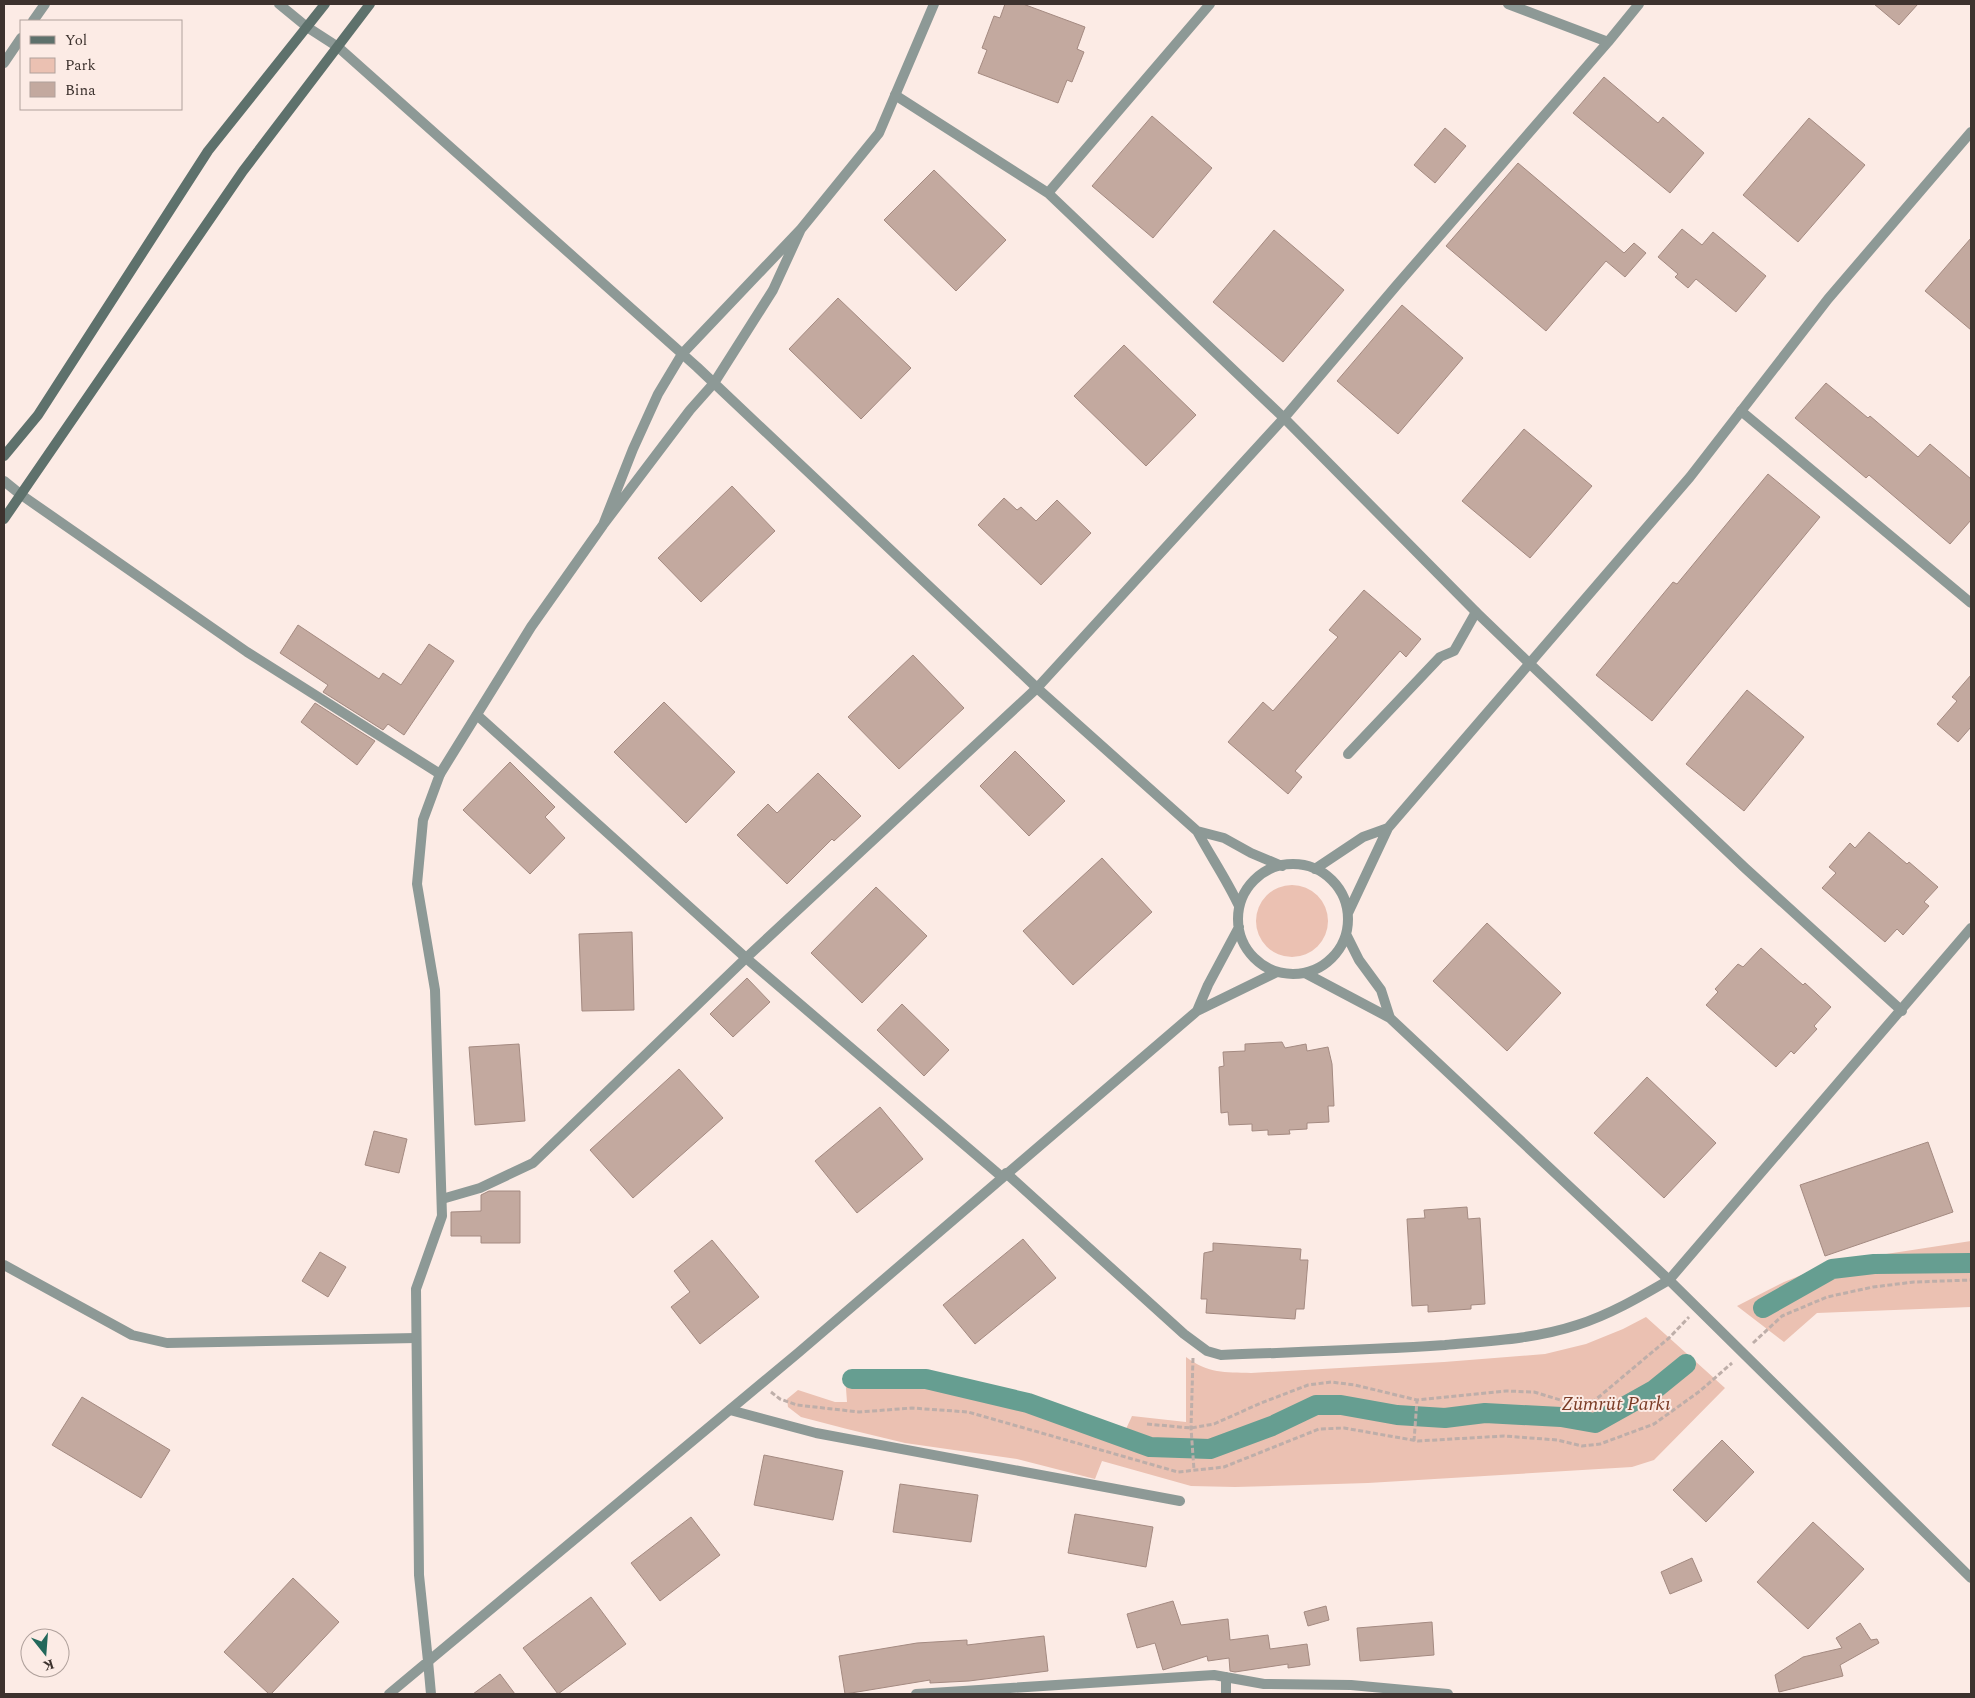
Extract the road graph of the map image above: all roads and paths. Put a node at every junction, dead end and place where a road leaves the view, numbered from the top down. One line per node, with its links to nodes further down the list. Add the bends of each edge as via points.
1 (45, 4): 9 (street)
2 (279, 4): 10 (street)
3 (325, 4): 10 (main road)
4 (370, 4): 13 (main road)
5 (934, 4): 15 (street)
6 (1210, 4): 17 (street)
7 (1508, 4): 12 (street)
8 (1639, 4): 12 (street)
9 (34, 20)
10 (307, 27): 13 (street); 23 (main road, via 208,150 38,415)
11 (20, 39): 14 (street)
12 (1608, 42): 22 (street)
13 (338, 47): 19 (street); 25 (main road, via 243,171)
14 (4, 63)
15 (895, 95): 17 (street); 18 (street, via 879,133)
16 (1971, 132): 21 (street, via 1828,299)
17 (1048, 193): 22 (street)
18 (801, 229): 19 (street); 20 (street, via 773,290)
19 (682, 354): 20 (street); 27 (street, via 658,394)
20 (714, 384): 27 (street, via 690,410); 31 (street)
21 (1741, 411): 28 (street); 30 (street, via 1690,477)
22 (1284, 418): 29 (street); 31 (street)
23 (4, 456)
24 (4, 481): 25 (street)
25 (20, 494): 26 (main road); 34 (street, via 247,652)
26 (4, 519)
27 (603, 526): 32 (street, via 531,627)
28 (1971, 603)
29 (1476, 612): 30 (street); 33 (street, via 1454,651 1440,657)
30 (1529, 663): 35 (street); 48 (street, via 1745,868)
31 (1037, 688): 36 (street); 44 (street)
32 (477, 715): 34 (street); 44 (street)
33 (1348, 754)
34 (440, 774): 51 (street, via 423,820 417,884 436,990)
35 (1388, 828): 38 (street, via 1363,837); 40 (street)
36 (1197, 831): 37 (street, via 1224,838); 39 (street)
37 (1282, 866): 38 (street, via 1290,864); 39 (street, via 1256,878)
38 (1315, 869): 40 (street, via 1326,874 1339,888)
39 (1239, 906): 41 (street)
40 (1348, 914): 43 (street)
41 (1239, 927): 45 (street, via 1253,958); 47 (street)
42 (1971, 928): 48 (street)
43 (1346, 934): 46 (street, via 1333,958 1318,969); 49 (street, via 1359,960 1381,990)
44 (746, 958): 50 (street); 51 (street, via 533,1163 480,1188)
45 (1277, 972): 46 (street); 47 (street)
46 (1304, 973): 49 (street)
47 (1197, 1011): 50 (street)
48 (1902, 1011): 53 (street)
49 (1390, 1018): 53 (street)
50 (1004, 1175): 57 (street); 59 (street)
51 (442, 1199): 56 (street, via 442,1216 416,1289)
52 (4, 1265): 56 (street, via 132,1334 167,1343)
53 (1670, 1280): 55 (street); 57 (street, via 1578,1325 1533,1336 1394,1349 1221,1355)
54 (1971, 1280): 58 (path, via 1914,1282 1827,1297 1782,1316)
55 (1698, 1308): 58 (street); 60 (path, via 1669,1338 1594,1402 1576,1404 1534,1392 1506,1391)
56 (416, 1338): 68 (street, via 419,1575)
57 (1199, 1345): 63 (path, via 1192,1361)
58 (1743, 1353): 64 (path, via 1654,1424 1600,1444 1582,1446 1558,1440 1504,1436); 67 (street)
59 (760, 1384): 61 (street); 65 (path, via 780,1399 797,1405 859,1412 912,1408 968,1412 1178,1472)
60 (1416, 1402): 63 (path, via 1355,1385 1331,1382 1308,1385 1214,1424); 64 (path)
61 (730, 1410): 66 (street, via 816,1433); 68 (street)
62 (1147, 1424): 63 (path)
63 (1191, 1428): 65 (path)
64 (1414, 1441): 65 (path, via 1344,1428 1319,1429 1224,1467)
65 (1194, 1470)
66 (1180, 1501)
67 (1971, 1578)
68 (428, 1661): 70 (street); 71 (street)
69 (1226, 1677): 72 (street, via 1214,1675); 73 (street); 74 (street, via 1264,1684 1351,1685)
70 (389, 1694)
71 (431, 1694)
72 (916, 1694)
73 (1226, 1694)
74 (1448, 1694)

